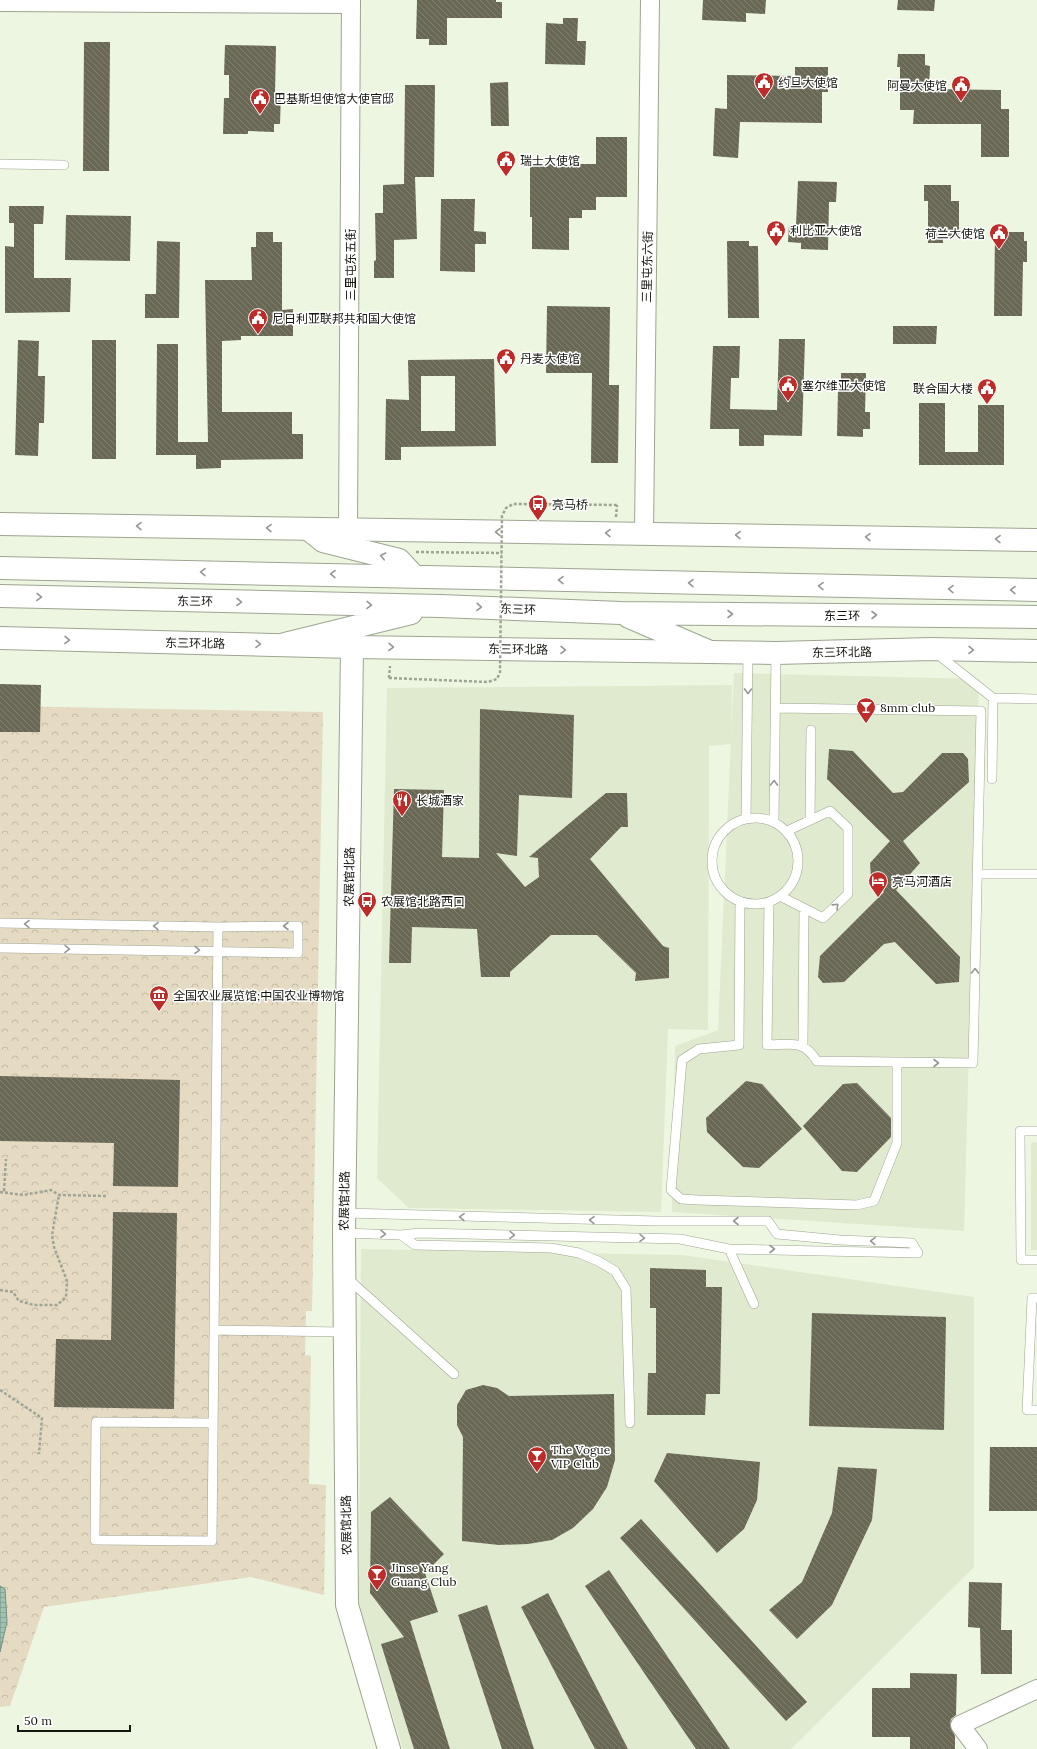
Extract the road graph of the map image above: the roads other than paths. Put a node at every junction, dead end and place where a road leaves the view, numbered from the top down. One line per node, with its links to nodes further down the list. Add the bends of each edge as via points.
1 (650, 0): 10 (street, 三里屯东六街)
2 (101, 1): 3 (street); 4 (street)
3 (0, 2)
4 (351, 2): 9 (street, 三里屯东五街)
5 (0, 164): 6 (lane)
6 (64, 165)
7 (0, 524): 8 (main road, one-way to 7)
8 (308, 529): 9 (main road); 13 (main road, one-way to 8, via 400,560 324,541)
9 (348, 529): 10 (main road, one-way to 9)
10 (644, 534): 11 (main road, one-way to 10)
11 (1037, 540)
12 (0, 568): 13 (main road, one-way to 12)
13 (414, 576): 14 (main road, one-way to 13)
14 (1037, 590)
15 (0, 596): 16 (main road, 东三环, one-way to 16)
16 (440, 606): 17 (main road, 东三环, one-way to 17); 20 (main road)
17 (621, 613): 18 (main road, 东三环, one-way to 18); 23 (main road)
18 (1037, 617)
19 (0, 638): 20 (main road, 东三环北路, one-way to 20)
20 (285, 644): 21 (main road, 东三环北路)
21 (352, 647): 23 (main road, 东三环北路, one-way to 23); 52 (main road, 农展馆北路)
22 (931, 649): 24 (main road, 东三环北路, one-way to 24); 26 (main road, 东三环北路); 27 (lane)
23 (708, 651): 25 (main road, 东三环北路)
24 (1037, 651)
25 (748, 652): 26 (main road, 东三环北路); 32 (lane, one-way to 32)
26 (776, 653): 29 (lane)
27 (993, 698): 28 (lane); 31 (lane)
28 (1037, 699)
29 (776, 708): 34 (lane, one-way to 29); 36 (lane, via 981,711)
30 (811, 730): 33 (lane)
31 (992, 779)
32 (746, 819): 34 (lane, via 762,818); 39 (lane, via 726,830 720,837 714,850 712,866 718,884 728,895)
33 (810, 820): 35 (lane); 41 (lane, one-way to 33, via 823,918 848,894 848,828 830,811)
34 (774, 822): 35 (lane)
35 (787, 831): 38 (lane, via 798,851 799,866 792,886)
36 (977, 874): 37 (lane); 47 (lane, one-way to 36, via 973,1063)
37 (1037, 874)
38 (782, 896): 40 (lane); 41 (lane)
39 (740, 901): 40 (lane, via 754,905); 49 (lane, via 739,1045 699,1049 682,1060 672,1190 681,1199)
40 (769, 903): 46 (lane, via 767,1045)
41 (804, 908): 46 (lane)
42 (0, 923): 43 (lane, one-way to 42)
43 (218, 927): 45 (lane); 45 (lane, one-way to 43, via 298,953 298,926)
44 (0, 948): 45 (lane, one-way to 45)
45 (217, 951): 60 (lane)
46 (803, 1046): 47 (lane, via 811,1051 817,1061)
47 (897, 1064): 49 (lane, via 897,1143 874,1201 857,1205)
48 (1037, 1131): 56 (lane, via 1020,1132 1021,1260)
49 (769, 1203): 51 (lane)
50 (420, 1216): 51 (lane, one-way to 50); 52 (lane); 53 (lane)
51 (768, 1221): 55 (lane, one-way to 51, via 918,1252 912,1242 840,1240 777,1234)
52 (344, 1223): 54 (lane, one-way to 54); 57 (main road, 农展馆北路)
53 (419, 1233): 54 (lane); 55 (lane, one-way to 55, via 680,1239)
54 (401, 1235): 66 (lane, via 415,1244 551,1248 579,1253 615,1271 626,1289)
55 (729, 1249): 59 (lane)
56 (1037, 1260)
57 (344, 1275): 61 (main road, 农展馆北路); 62 (lane)
58 (1037, 1298): 63 (lane, via 1032,1298)
59 (754, 1304)
60 (214, 1330): 61 (lane); 65 (lane)
61 (343, 1332): 68 (main road, 农展馆北路, via 346,1605)
62 (454, 1374)
63 (1032, 1380): 64 (lane, via 1027,1410)
64 (1037, 1410)
65 (213, 1423): 65 (lane, via 96,1422 95,1540 212,1541)
66 (630, 1423)
67 (1037, 1689): 69 (street, via 960,1725)
68 (389, 1749)
69 (978, 1749)

